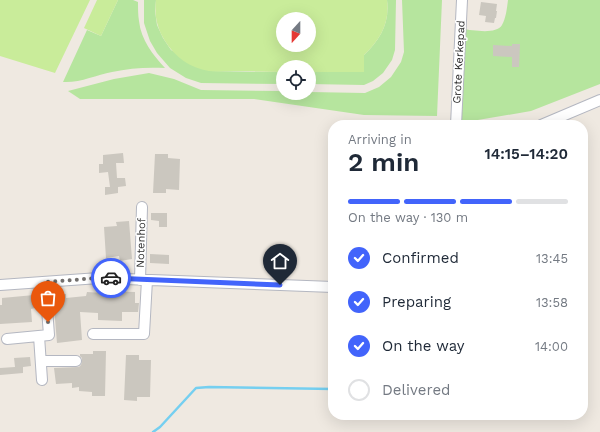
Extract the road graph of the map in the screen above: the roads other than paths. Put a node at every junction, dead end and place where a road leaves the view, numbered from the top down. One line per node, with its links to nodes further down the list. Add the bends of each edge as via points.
1 (462, 0): 3 (street, Grote Kerkepad)
2 (600, 100): 4 (street)
3 (456, 120)
4 (553, 120)
5 (142, 207): 6 (street, Notenhof)
6 (143, 280): 7 (street, via 99,278); 9 (street); 10 (street, Notenhof, via 144,334)
7 (45, 282): 8 (street); 11 (street, via 50,335)
8 (0, 285)
9 (328, 287)
10 (93, 334)
11 (39, 336): 12 (street); 13 (street)
12 (7, 339)
13 (41, 361): 14 (street); 15 (street)
14 (76, 361)
15 (42, 380)

